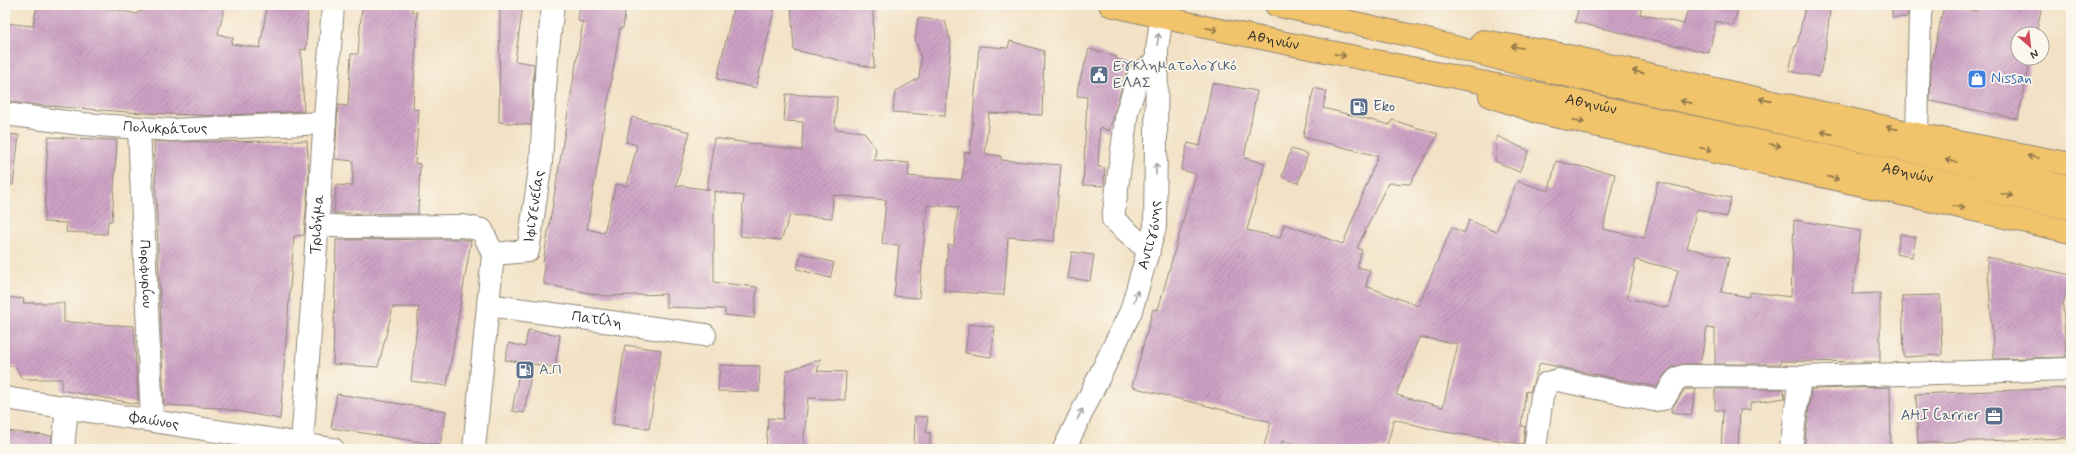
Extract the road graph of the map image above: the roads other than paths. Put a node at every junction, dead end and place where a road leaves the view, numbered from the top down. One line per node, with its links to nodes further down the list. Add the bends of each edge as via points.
1 (333, 5): 10 (street, Τριδήμα)
2 (553, 5): 19 (street, Ιφιγενείας, via 541,162 528,251)
3 (1110, 5): 6 (highway, Αθηνών)
4 (1276, 5): 12 (highway, Αθηνών, one-way to 4, via 1551,72 1408,35)
5 (1922, 5): 12 (street)
6 (1162, 11): 7 (street, Αντιγόνης, one-way to 6); 8 (highway, Αθηνών, one-way to 8, via 1205,27)
7 (1157, 62): 18 (street, Αντιγόνης, one-way to 7, via 1155,227); 18 (street, via 1139,74 1127,112 1113,219)
8 (1405, 68): 15 (highway, Αθηνών, one-way to 15, via 1546,95); 17 (highway, one-way to 17, via 1541,113)
9 (5, 114): 11 (street, Πολυκράτους)
10 (325, 123): 11 (street, Πολυκράτους, via 171,130); 16 (street, Τριδήμα)
11 (139, 128): 26 (street, Πορφυρίου)
12 (1911, 142): 13 (highway, one-way to 12); 14 (highway, Αθηνών, one-way to 12)
13 (2071, 164)
14 (2071, 187)
15 (2071, 210)
16 (318, 225): 19 (street, via 463,226 482,230); 27 (street, Τριδήμα)
17 (2071, 232)
18 (1149, 251): 31 (street, Αντιγόνης, one-way to 18, via 1131,311)
19 (493, 254): 20 (street)
20 (488, 305): 21 (street, Πατίλη); 30 (street)
21 (705, 335)
22 (2071, 369): 23 (street)
23 (1800, 377): 32 (street, via 1684,376 1676,378 1663,399 1654,400 1558,380 1547,384 1542,396); 33 (street)
24 (5, 398): 25 (street, Φαώνος)
25 (66, 408): 26 (street, Φαώνος); 28 (street)
26 (152, 420): 27 (street, Φαώνος)
27 (302, 445): 29 (street, Φαώνος)
28 (63, 449)
29 (333, 449)
30 (474, 449)
31 (1064, 449)
32 (1535, 449)
33 (1792, 449)

